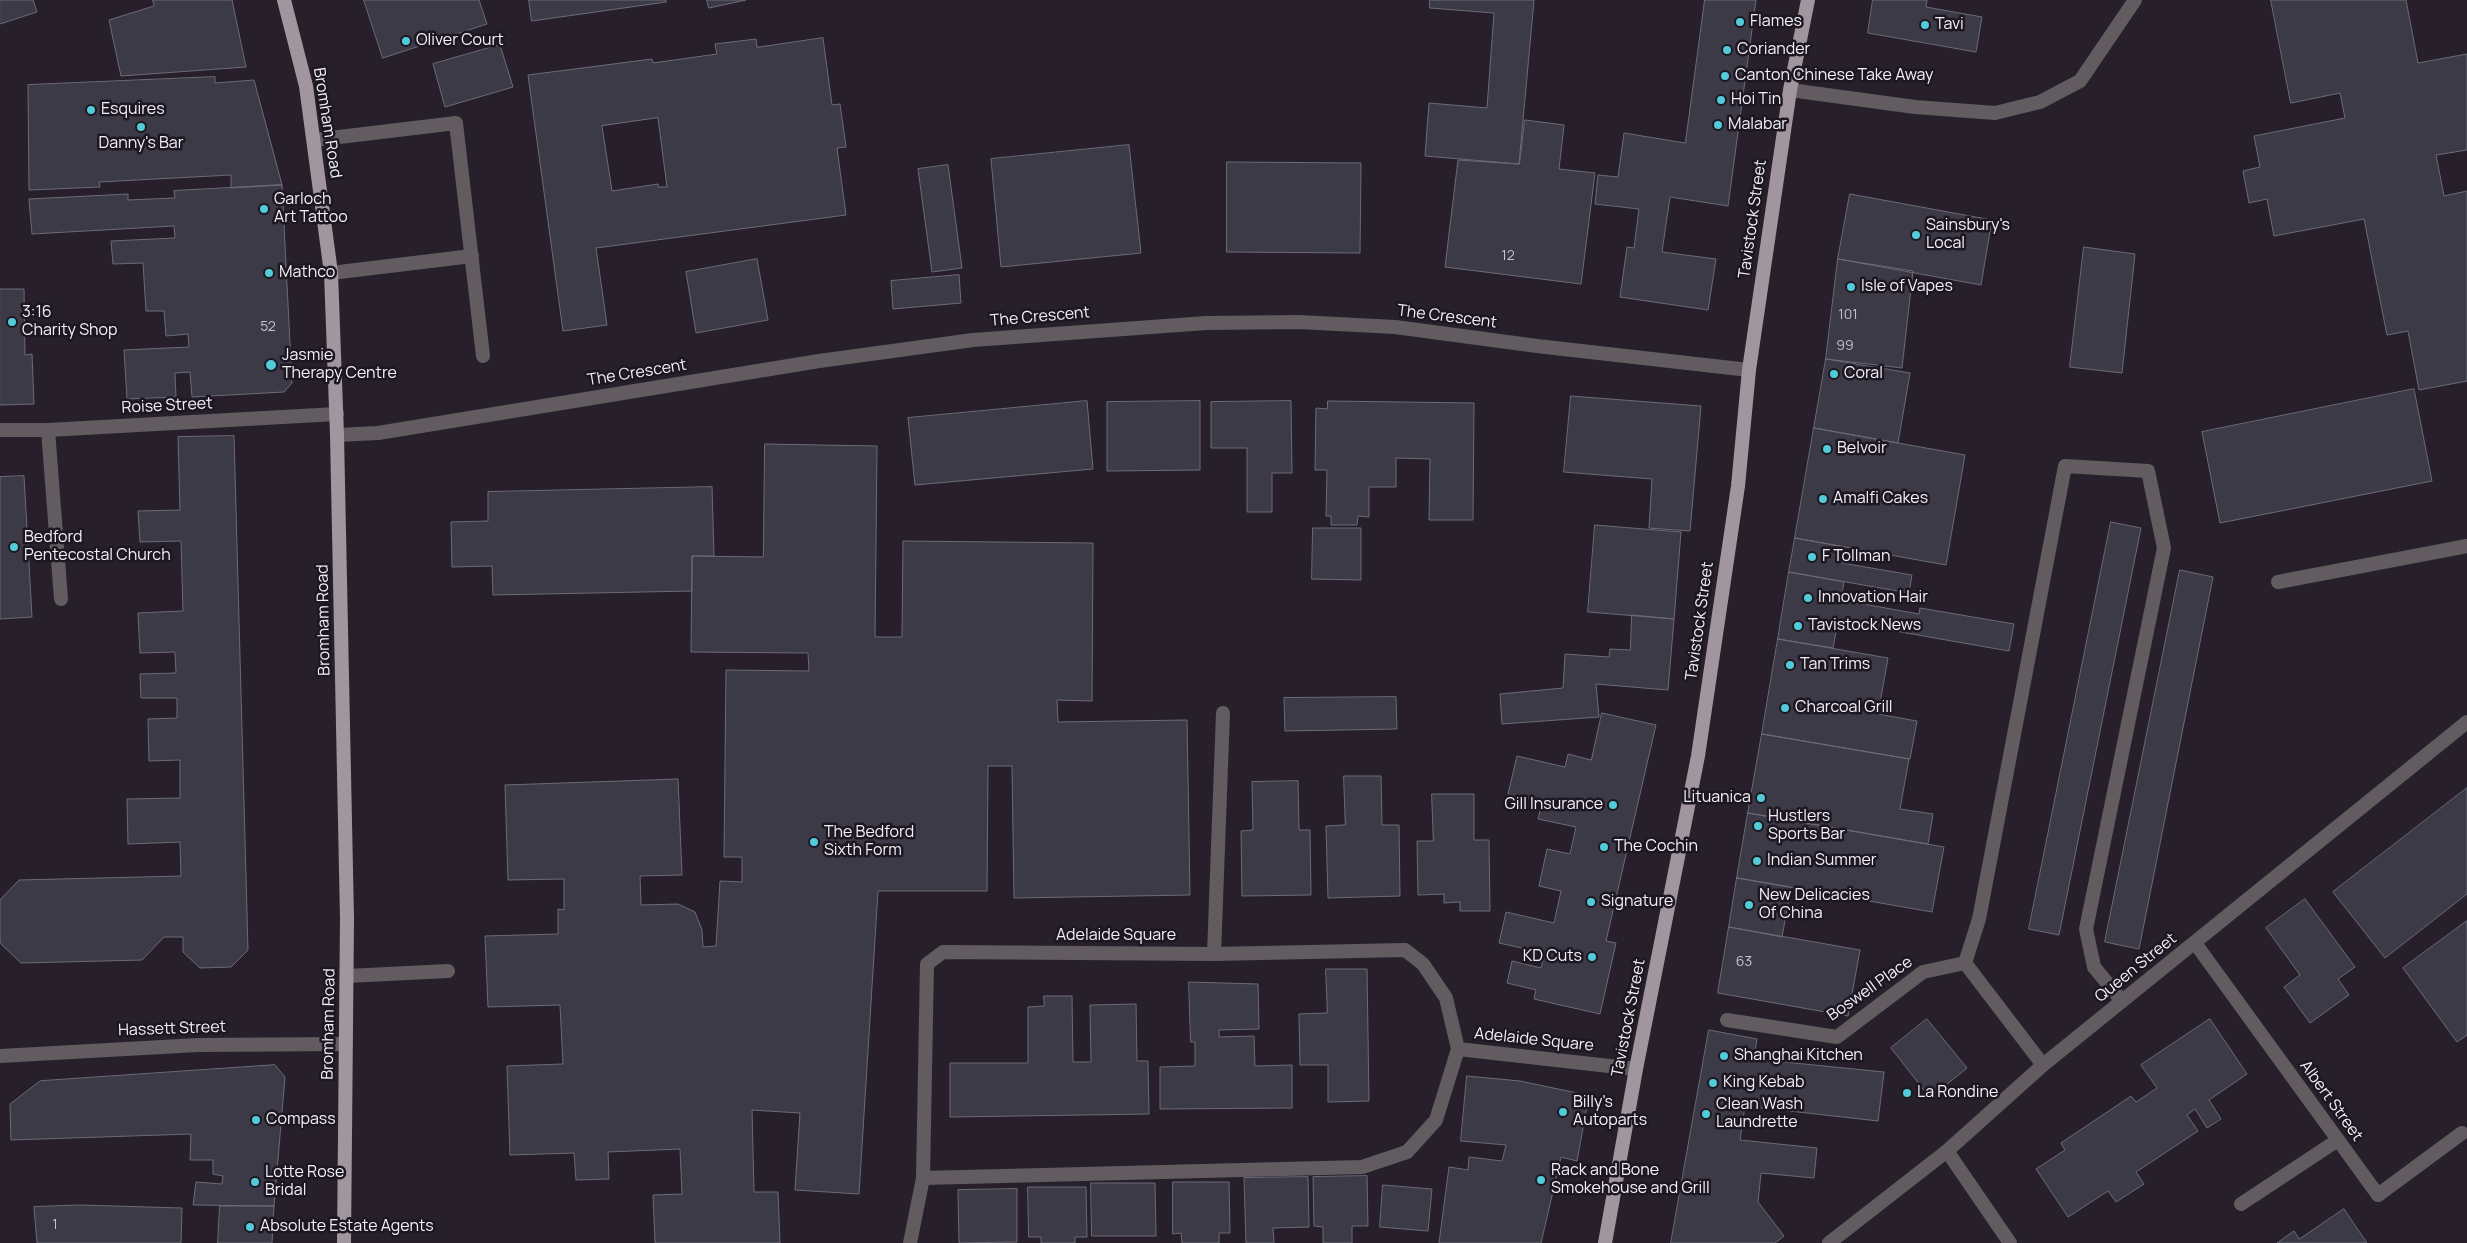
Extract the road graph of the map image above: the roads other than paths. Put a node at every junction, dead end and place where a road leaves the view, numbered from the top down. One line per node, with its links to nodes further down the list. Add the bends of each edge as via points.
1 (284, 0): 5 (main road, Bromham Road, via 306,86)
2 (1808, 0): 4 (main road, Tavistock Street)
3 (2135, 0): 4 (street, via 2080,81 2040,102 1995,113 1915,107)
4 (1790, 90): 9 (main road, Tavistock Street)
5 (314, 140): 6 (street, via 456,123); 7 (main road, Bromham Road)
6 (472, 256): 7 (street); 8 (street)
7 (331, 273): 10 (main road, Bromham Road)
8 (483, 356)
9 (1749, 370): 13 (street, The Crescent, via 1395,327 1299,322 1206,323 973,340 819,361 378,433); 30 (main road, Tavistock Street, via 1738,486 1698,756)
10 (337, 414): 12 (street, Roise Street); 13 (main road, Bromham Road)
11 (0, 430): 12 (street, Roise Street)
12 (48, 430): 16 (street)
13 (337, 435): 23 (main road, Bromham Road)
14 (2467, 546): 15 (street)
15 (2278, 582)
16 (60, 599)
17 (1223, 713): 20 (street)
18 (2467, 722): 19 (street, Queen Street)
19 (2194, 943): 24 (street, Queen Street); 32 (street, Albert Street)
20 (1214, 954): 27 (street, Adelaide Square, via 1405,950 1424,964 1446,998); 34 (street, Adelaide Square, via 943,952 927,964)
21 (1965, 963): 24 (street, via 1979,919 2064,466 2148,471 2164,548 2086,929 2094,968); 25 (street, Boswell Place, via 1923,972 1837,1037); 29 (street)
22 (448, 971): 23 (street)
23 (347, 976): 26 (main road, Bromham Road)
24 (2122, 1001): 29 (street, Queen Street)
25 (1727, 1020)
26 (346, 1044): 28 (street, Hassett Street, via 198,1044); 36 (main road, Bromham Road)
27 (1458, 1049): 30 (street, Adelaide Square); 34 (street, Adelaide Square, via 1436,1120 1407,1152 1362,1167)
28 (0, 1056)
29 (2043, 1065): 33 (street, Queen Street)
30 (1636, 1069): 38 (main road, Tavistock Street)
31 (2462, 1133): 32 (street, Albert Street, via 2378,1195)
32 (2338, 1140): 35 (street)
33 (1947, 1151): 39 (street, Queen Street); 40 (street)
34 (923, 1178): 37 (street, Adelaide Square)
35 (2241, 1204)
36 (344, 1243)
37 (910, 1243)
38 (1605, 1243)
39 (1829, 1243)
40 (2010, 1243)

